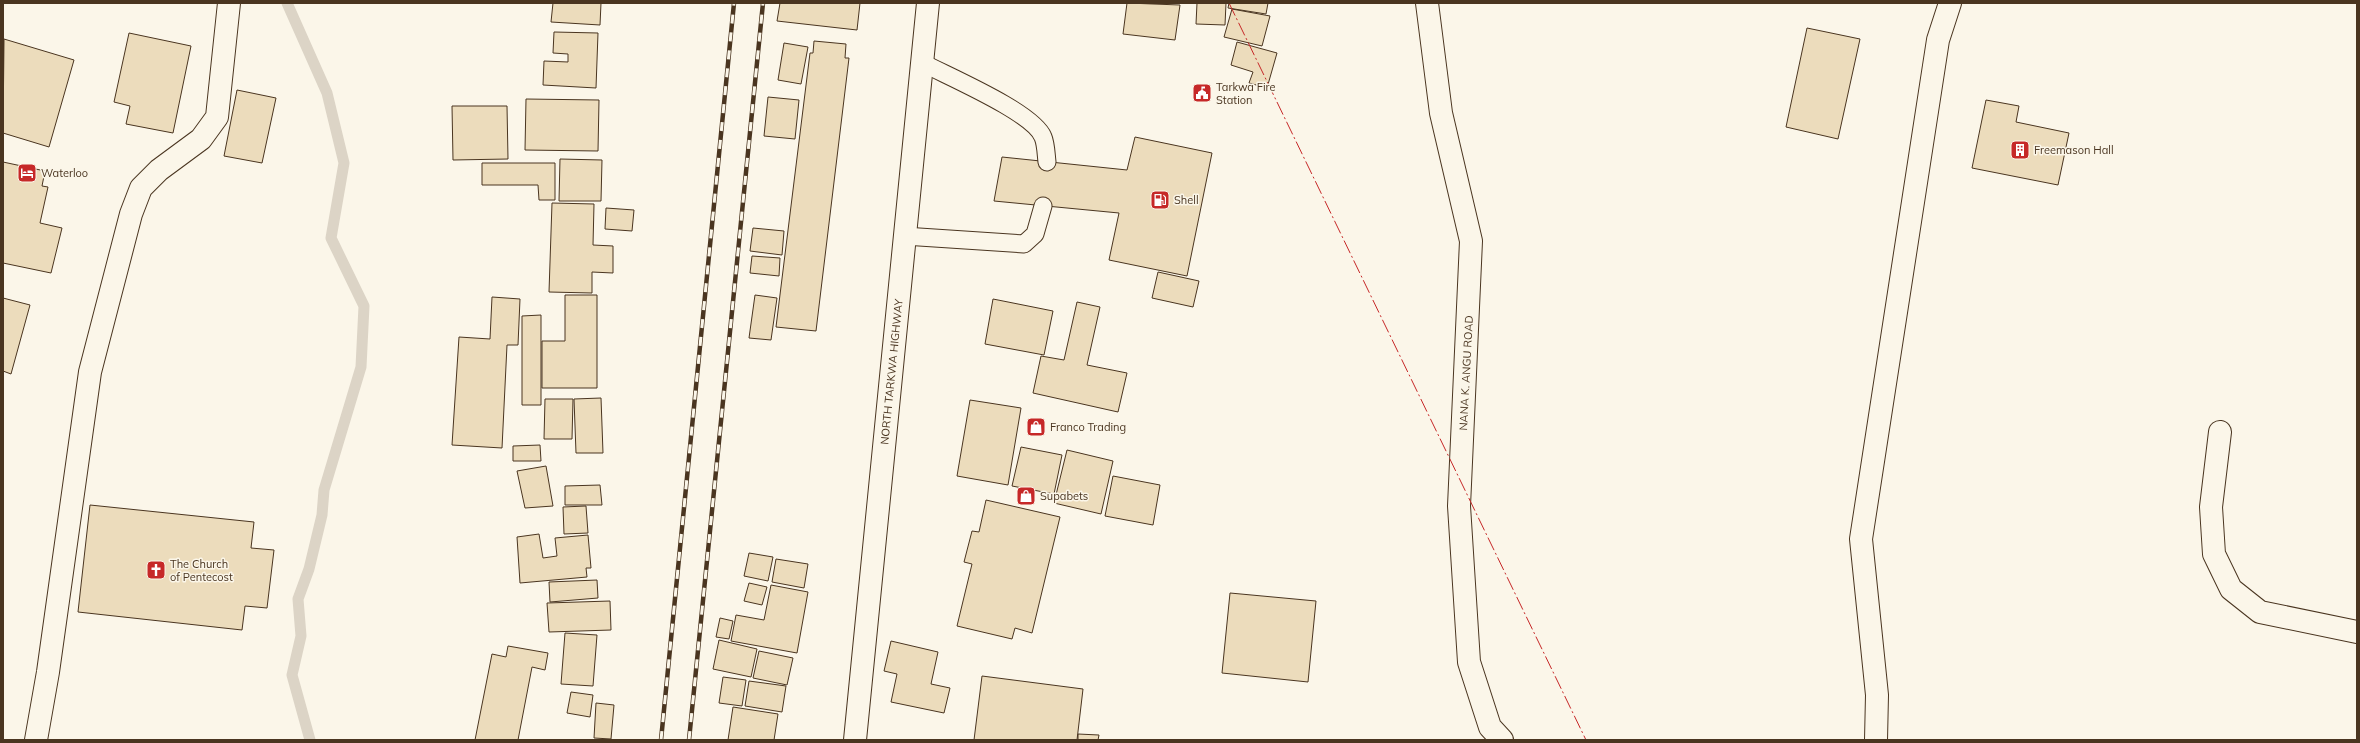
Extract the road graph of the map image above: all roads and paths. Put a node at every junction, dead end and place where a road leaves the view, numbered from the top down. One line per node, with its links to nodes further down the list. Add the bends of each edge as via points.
1 (229, 3): 11 (street, via 217,117 202,139 159,170 142,188 127,229 90,372 48,672)
2 (928, 3): 5 (street, NORTH TARKWA HIGHWAY)
3 (1427, 3): 13 (street, NANA K. ANGU ROAD, via 1441,113 1471,241 1459,506 1469,662 1490,727)
4 (1950, 3): 14 (street, via 1938,40 1861,539 1878,695)
5 (921, 62): 6 (lane, via 1006,105 1031,123 1044,138); 8 (street, NORTH TARKWA HIGHWAY)
6 (1047, 162)
7 (1043, 206): 8 (lane, via 1035,234 1024,244)
8 (904, 236): 12 (street, NORTH TARKWA HIGHWAY)
9 (2220, 432): 10 (street, via 2211,507 2214,554 2230,589 2260,612)
10 (2357, 632)
11 (36, 740)
12 (855, 740)
13 (1502, 740)
14 (1876, 740)

